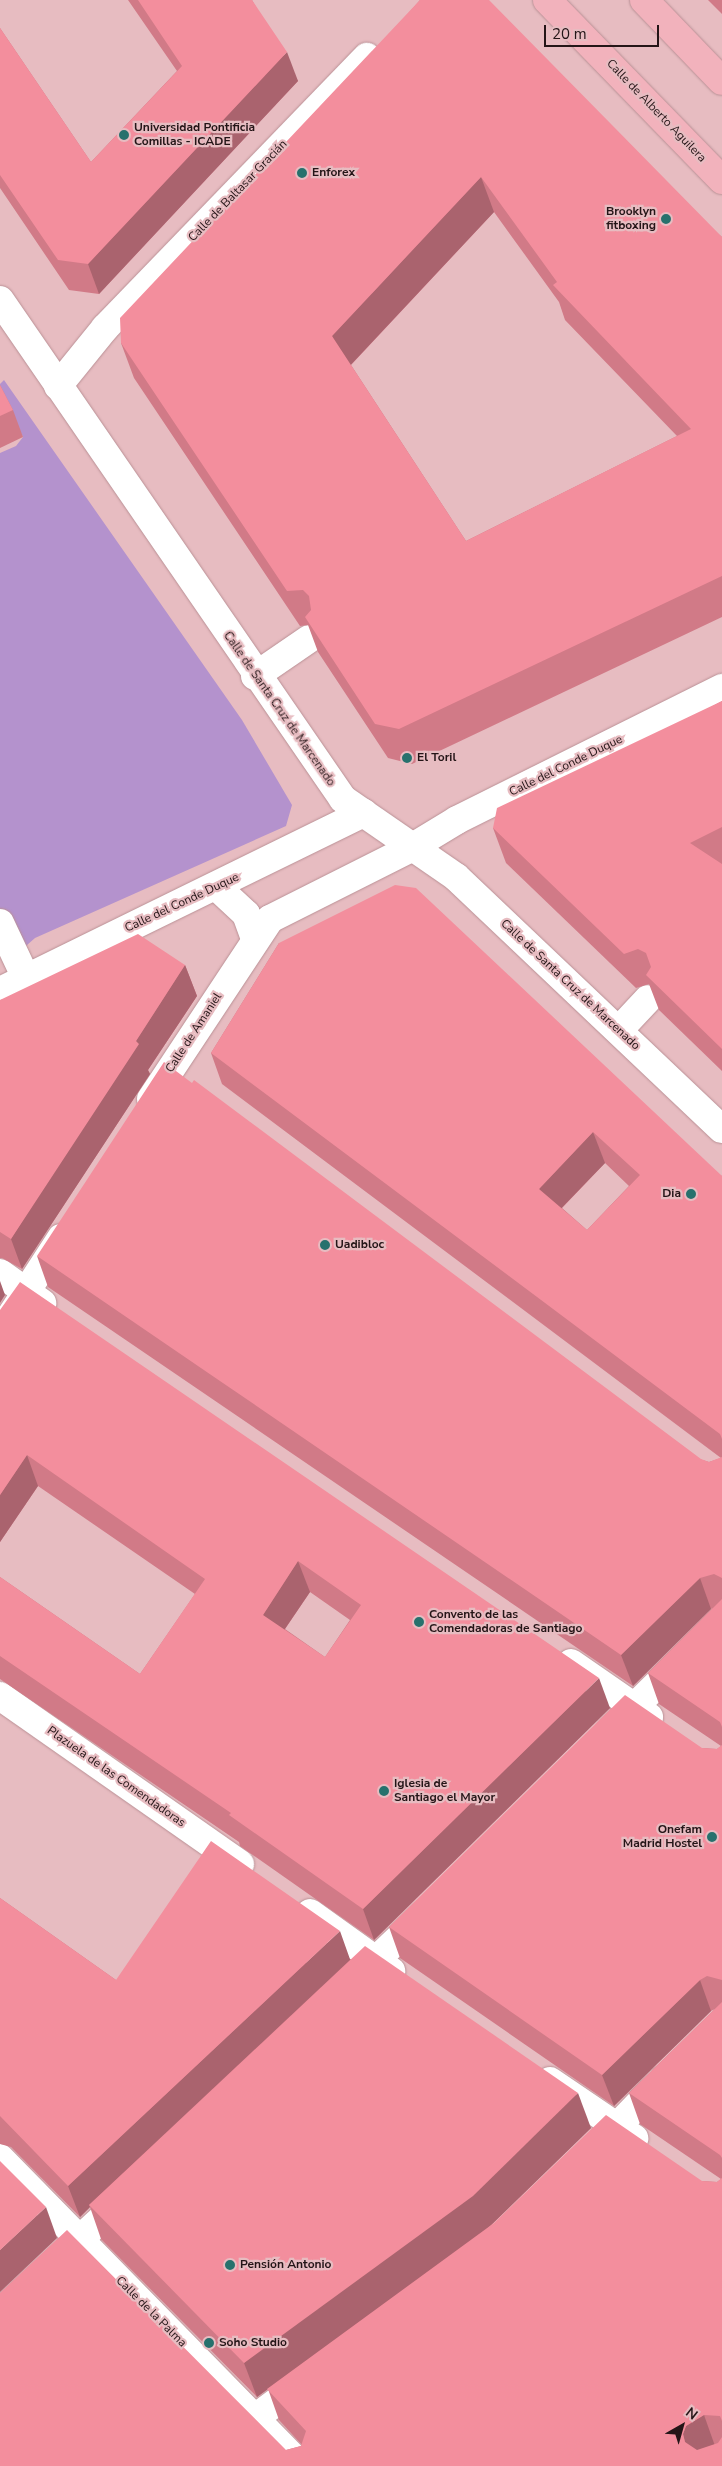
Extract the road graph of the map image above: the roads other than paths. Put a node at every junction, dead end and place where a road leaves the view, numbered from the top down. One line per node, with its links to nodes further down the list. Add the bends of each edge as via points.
1 (547, 0): 5 (main road, Calle de Alberto Aguilera)
2 (644, 0): 4 (main road)
3 (388, 36): 7 (street, Calle de Baltasar Gracián, via 105,328)
4 (722, 81)
5 (722, 180)
6 (0, 300): 7 (street, Calle de Santa Cruz de Marcenado)
7 (58, 386): 9 (street, Calle de Santa Cruz de Marcenado)
8 (309, 639): 9 (street)
9 (255, 676): 11 (street, Calle de Santa Cruz de Marcenado, via 327,780 343,799)
10 (722, 688): 12 (street, Calle del Conde Duque, via 457,820)
11 (364, 813): 12 (street, Calle de Santa Cruz de Marcenado); 13 (street, Calle del Conde Duque)
12 (412, 848): 15 (street, Calle de Amaniel, via 270,919); 19 (street, Calle de Santa Cruz de Marcenado, via 456,877)
13 (217, 887): 15 (street, via 246,914); 16 (street, Calle del Conde Duque)
14 (0, 923): 16 (street)
15 (255, 939): 20 (street, Calle de Amaniel)
16 (26, 978): 17 (street, Calle del Conde Duque)
17 (0, 991)
18 (648, 999): 19 (street)
19 (619, 1030): 23 (street, Calle de Santa Cruz de Marcenado)
20 (172, 1066): 21 (street); 22 (street, Calle de Amaniel)
21 (196, 1084)
22 (136, 1122)
23 (722, 1130)
24 (73, 1219): 26 (street)
25 (0, 1273): 26 (street)
26 (26, 1292): 27 (street); 28 (street)
27 (67, 1320)
28 (0, 1332)
29 (722, 1620): 32 (street)
30 (553, 1651): 32 (street)
31 (0, 1696): 35 (street, Plazuela de las Comendadoras)
32 (635, 1707): 33 (street); 34 (street)
33 (674, 1734)
34 (592, 1749)
35 (264, 1881)
36 (442, 1896): 38 (street)
37 (288, 1898): 38 (street)
38 (376, 1960): 39 (street); 40 (street)
39 (416, 1989)
40 (338, 1996)
41 (682, 2061): 43 (street)
42 (528, 2065): 43 (street)
43 (617, 2126): 44 (street); 46 (street)
44 (655, 2152)
45 (0, 2158): 48 (street, Calle de la Palma)
46 (583, 2160)
47 (144, 2179): 48 (street)
48 (79, 2240): 49 (street); 51 (street, Calle de la Palma)
49 (0, 2313)
50 (320, 2371): 51 (street)
51 (255, 2418): 52 (street, Calle de la Palma)
52 (302, 2466)

